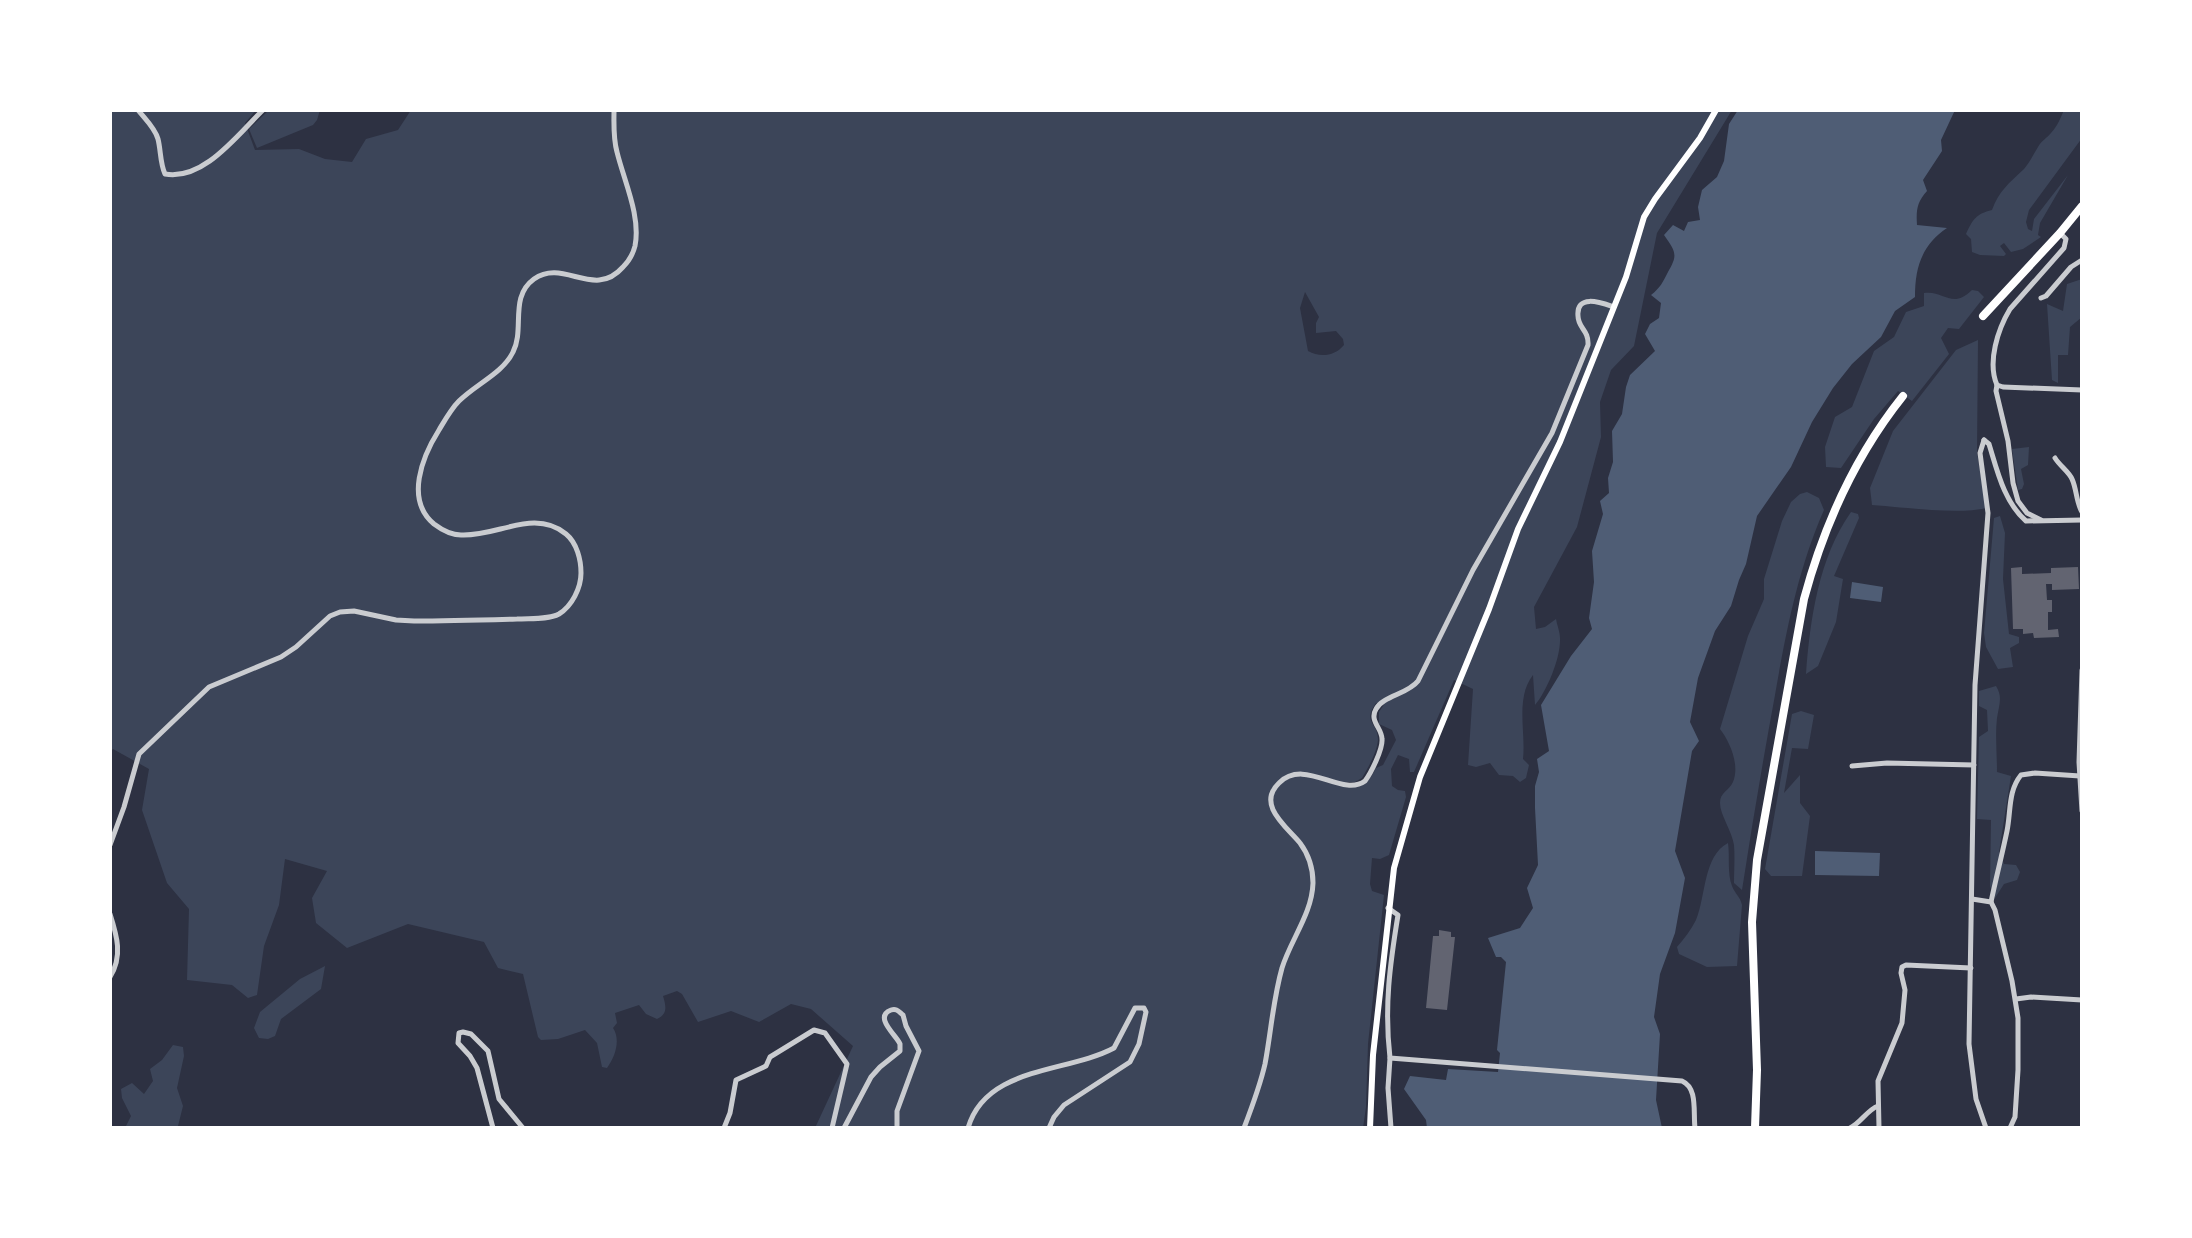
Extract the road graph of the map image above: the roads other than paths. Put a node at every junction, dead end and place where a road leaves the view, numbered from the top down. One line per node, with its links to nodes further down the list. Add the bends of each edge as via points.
1 (138, 110): 2 (street, via 155,131 165,174 173,175 210,162)
2 (263, 110)
3 (614, 110): 24 (street, via 615,142 636,235 630,259 606,280 555,272 531,281 519,307 513,353 450,412 423,463 418,497 437,527 450,533 470,535 534,522 567,535 579,558 575,596 559,613 529,618 414,621 347,610 330,616 281,657 209,687 139,754)
4 (1716, 110): 9 (main road, via 1644,217)
5 (2082, 206): 6 (highway)
6 (2060, 233): 10 (highway); 11 (street, via 2066,239 2064,248 2004,319 1993,370)
7 (2082, 260): 8 (street)
8 (2041, 298)
9 (1614, 307): 27 (main road, via 1560,442 1518,529 1420,777); 43 (street, via 1582,304 1579,320 1588,345 1552,433 1473,570 1418,681 1375,709 1373,719 1382,742 1365,781 1347,785 1298,774 1274,789 1276,818 1301,845 1313,882 1311,900 1286,955 1261,1079)
10 (1983, 316)
11 (1997, 385): 12 (street); 16 (street, via 2018,501)
12 (2082, 390)
13 (1903, 396): 47 (highway, via 1842,494 1804,599 1757,860 1752,922)
14 (2055, 458): 15 (street, via 2072,477)
15 (2082, 512)
16 (2041, 520): 17 (street); 20 (street, via 2026,521 2019,515 1984,440 1980,453 1988,513)
17 (2082, 520)
18 (2082, 670): 19 (street)
19 (2081, 700): 22 (street)
20 (1974, 765): 21 (street); 25 (street)
21 (1852, 766)
22 (2080, 776): 23 (street); 26 (street, via 2021,775 2011,795)
23 (2082, 811)
24 (110, 845)
25 (1972, 899): 26 (street); 29 (street)
26 (1991, 902): 31 (street)
27 (1388, 908): 33 (street, via 1398,915 1389,970); 44 (main road)
28 (110, 914): 30 (street, via 119,951)
29 (1971, 968): 34 (street, via 1902,967 1902,1023 1878,1081); 50 (street, via 1971,1070)
30 (110, 977)
31 (2016, 999): 32 (street); 51 (street, via 2018,1070)
32 (2082, 1000)
33 (1390, 1058): 45 (street); 46 (street, via 1682,1081 1691,1086)
34 (1878, 1106): 48 (street); 49 (street)
35 (493, 1128): 36 (street, via 477,1068 458,1043 459,1033 471,1034 488,1051 499,1099)
36 (523, 1128)
37 (724, 1128): 38 (street, via 736,1080 818,1030 847,1064)
38 (832, 1128)
39 (844, 1128): 40 (street, via 871,1077 900,1051 884,1017 892,1010 903,1015 919,1051 897,1111)
40 (897, 1128)
41 (968, 1128): 42 (street, via 991,1092 1114,1048 1135,1008 1144,1008 1139,1044 1130,1062 1064,1105)
42 (1049, 1128)
43 (1244, 1128)
44 (1370, 1128)
45 (1391, 1128)
46 (1695, 1128)
47 (1755, 1128)
48 (1850, 1128)
49 (1879, 1128)
50 (1986, 1128)
51 (2010, 1128)

